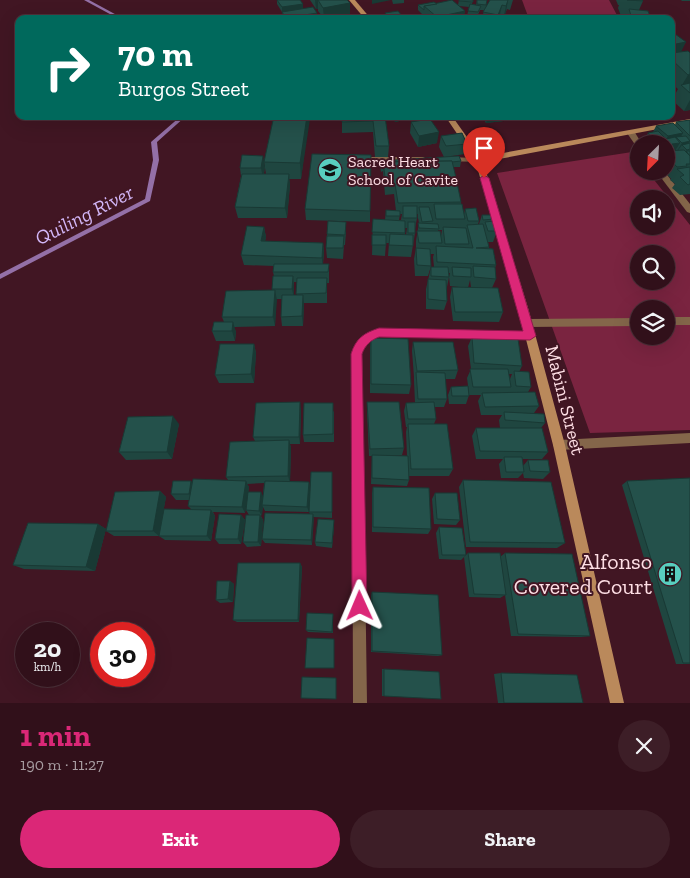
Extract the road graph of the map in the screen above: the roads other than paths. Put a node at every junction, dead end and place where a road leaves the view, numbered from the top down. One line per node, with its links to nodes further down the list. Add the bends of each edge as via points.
1 (352, 0): 2 (main road)
2 (365, 15)
3 (451, 120): 9 (main road, Mabini Street)
4 (690, 121): 5 (main road)
5 (631, 133): 9 (main road)
6 (353, 158): 7 (street)
7 (430, 159)
8 (440, 159): 9 (street)
9 (479, 160): 16 (main road, Mabini Street)
10 (668, 180): 11 (street)
11 (686, 199): 12 (street)
12 (690, 210)
13 (675, 321): 14 (street)
14 (690, 321)
15 (630, 322): 16 (street)
16 (527, 323): 17 (main road, Mabini Street)
17 (530, 336): 19 (main road, Mabini Street); 20 (street, via 379,333 359,346)
18 (690, 438): 19 (street)
19 (559, 445): 21 (main road, Mabini Street)
20 (360, 703)
21 (616, 703)

